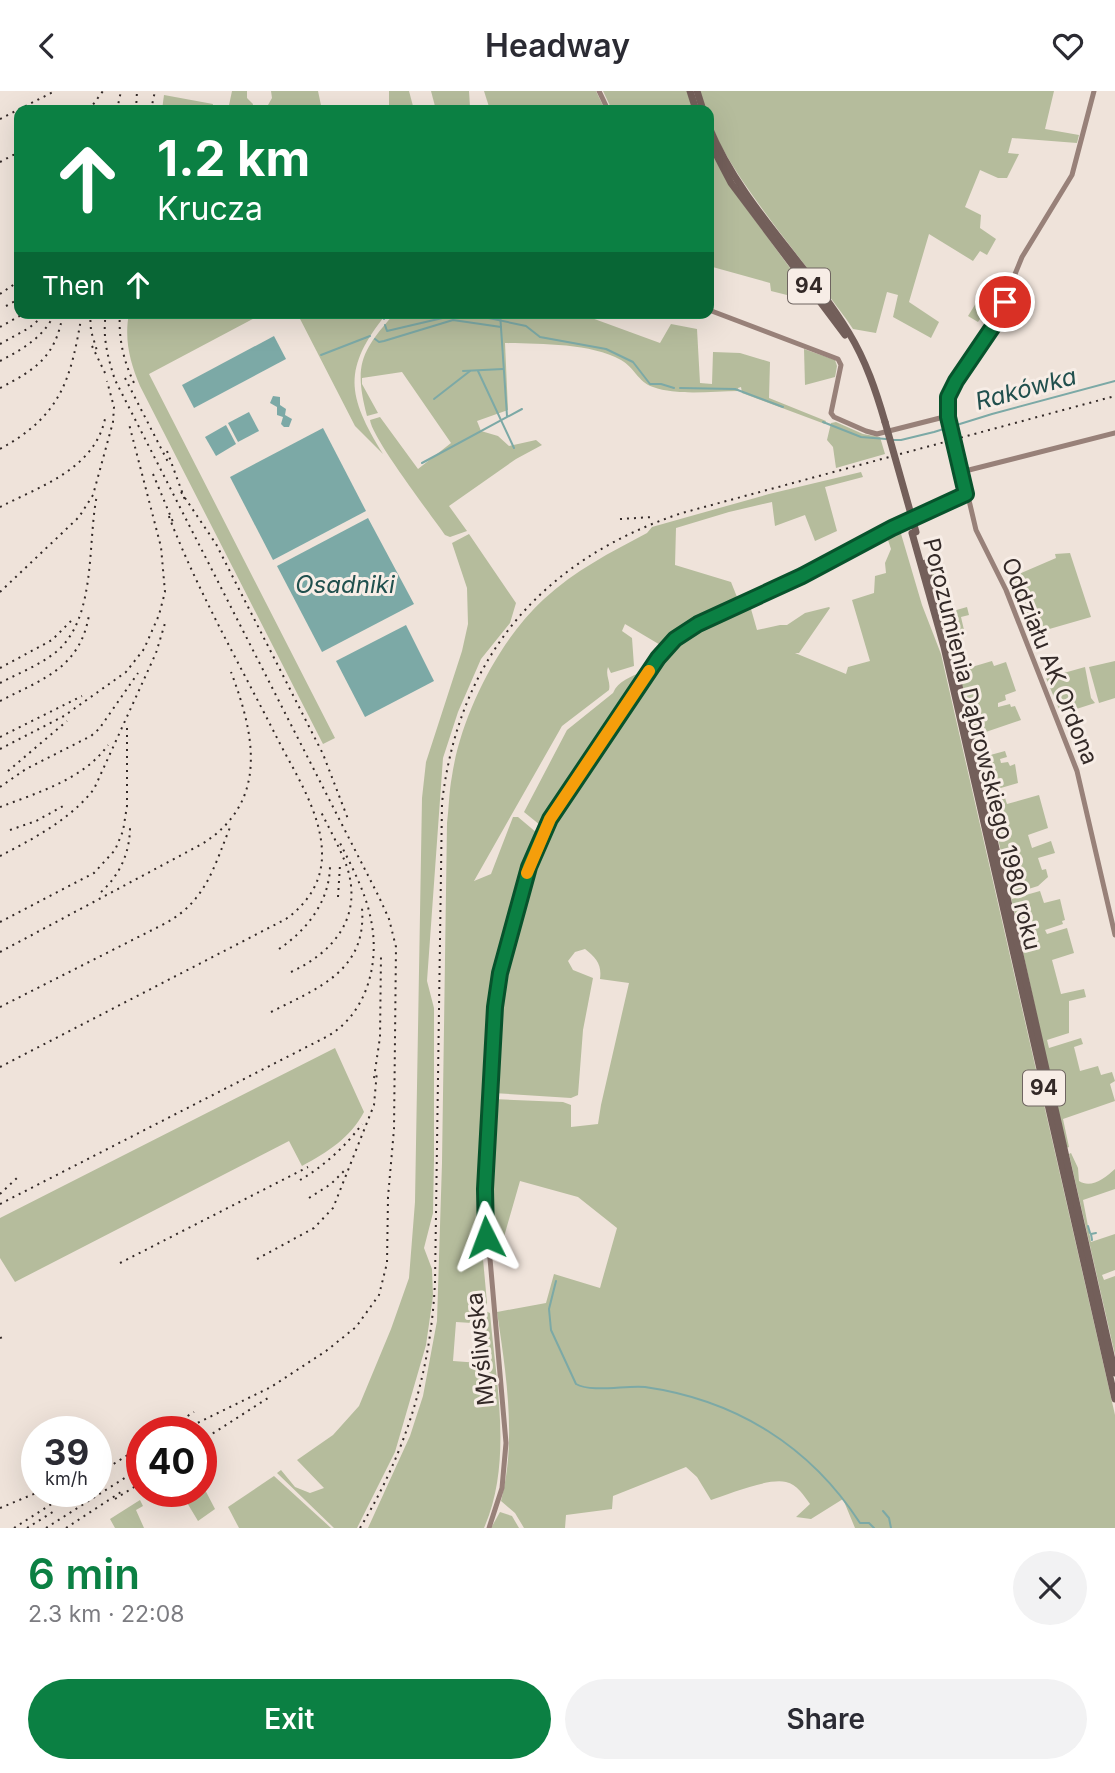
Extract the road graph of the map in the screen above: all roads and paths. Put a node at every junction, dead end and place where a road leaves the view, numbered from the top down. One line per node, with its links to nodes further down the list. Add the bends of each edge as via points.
1 (1094, 91): 5 (street, via 1073,173 1023,255 994,325 952,387)
2 (714, 137): 6 (main road, Porozumienia Dąbrowskiego 1980 roku / 94, via 736,179 848,332 871,377)
3 (714, 151): 6 (main road, Porozumienia Dąbrowskiego 1980 roku / 94, via 731,183 844,334)
4 (714, 312): 5 (street, via 839,360 831,413 864,431 881,433)
5 (948, 419): 8 (street, Oddziału AK Ordona)
6 (882, 423): 10 (main road, Porozumienia Dąbrowskiego 1980 roku / 94, bridge)
7 (1115, 433): 8 (street)
8 (961, 472): 9 (street, Oddziału AK Ordona)
9 (966, 494): 11 (street, Oddziału AK Ordona, via 977,533 1008,594 1074,761); 14 (street, Myśliwska, via 686,631 672,642 543,833 529,867 497,987 485,1209 506,1443 502,1488)
10 (914, 532): 12 (main road, Porozumienia Dąbrowskiego 1980 roku / 94, via 950,646); 13 (main road, Porozumienia Dąbrowskiego 1980 roku / 94)
11 (1115, 935)
12 (1115, 1373)
13 (1115, 1399)
14 (489, 1528)

